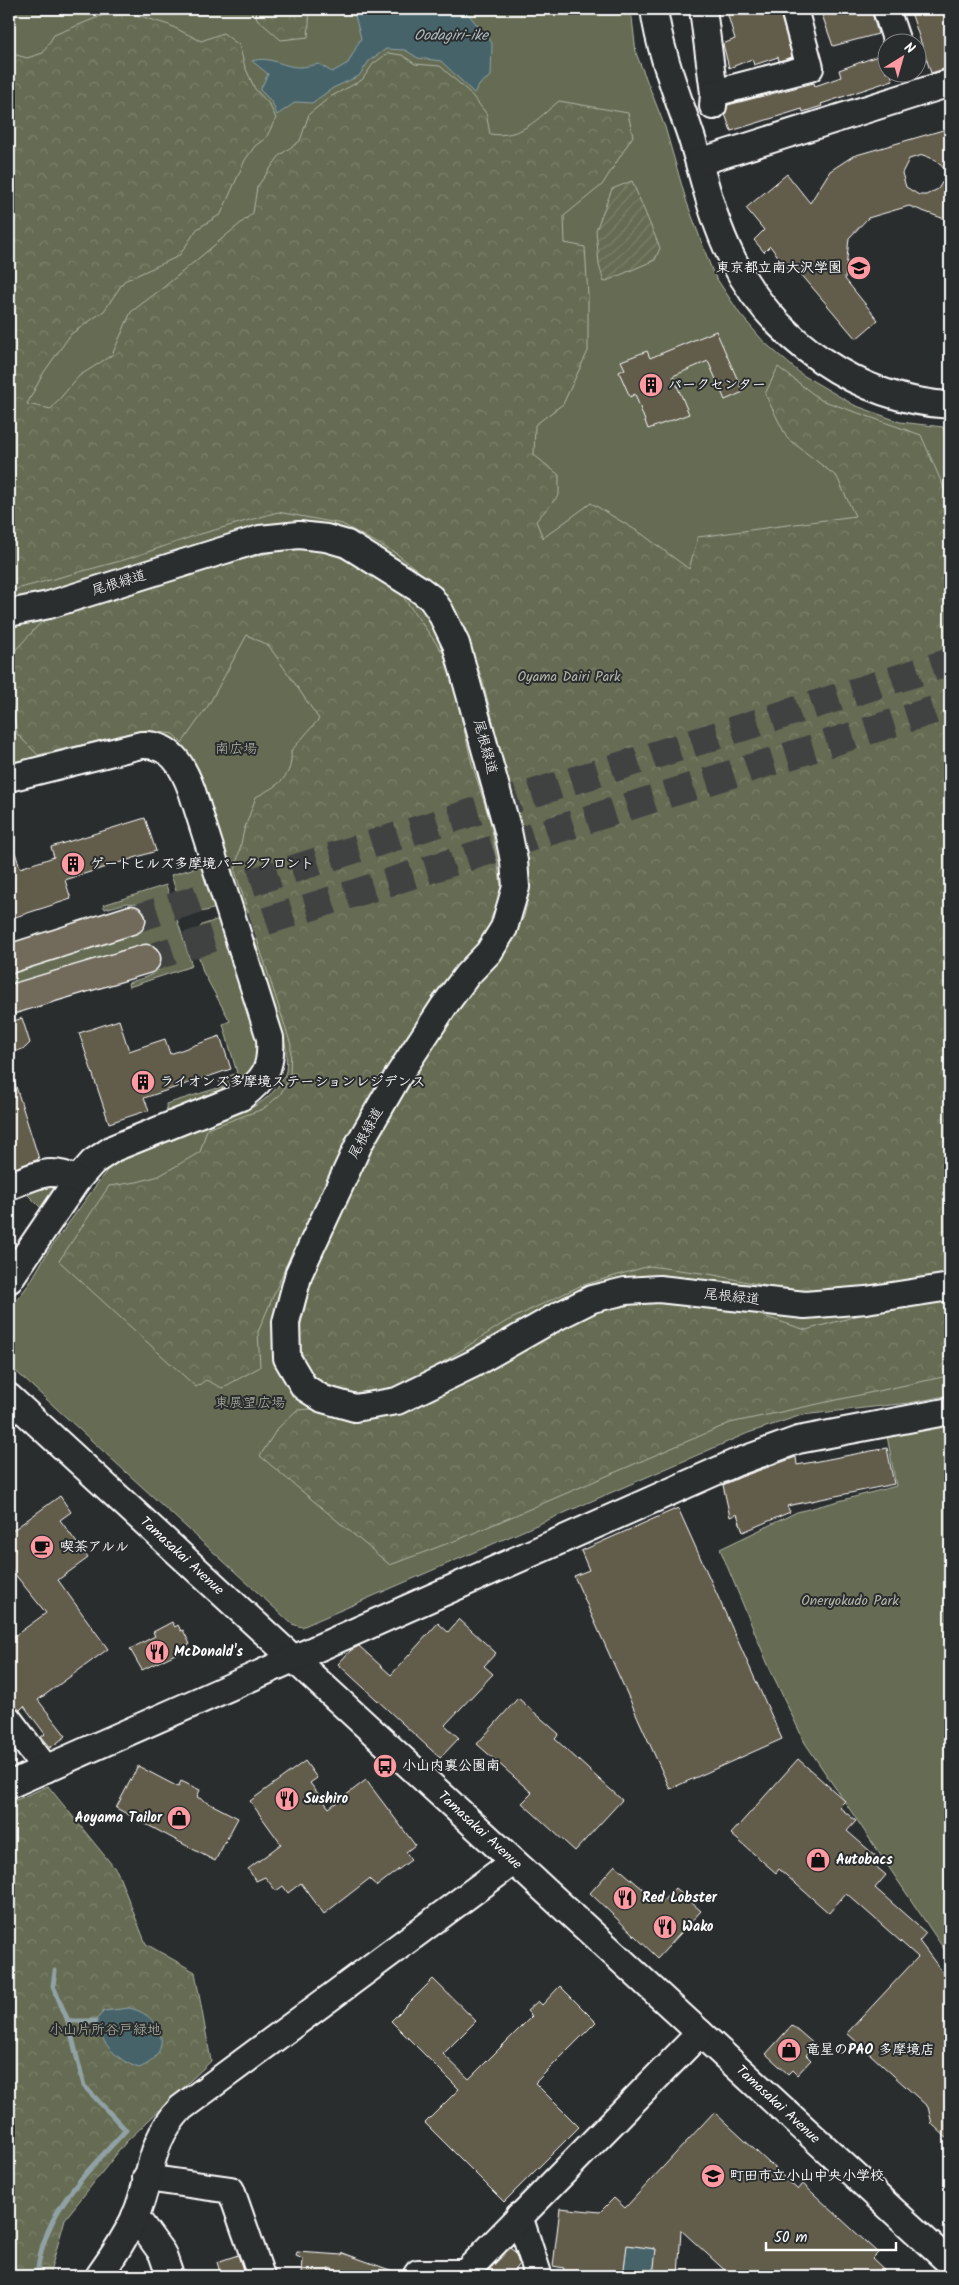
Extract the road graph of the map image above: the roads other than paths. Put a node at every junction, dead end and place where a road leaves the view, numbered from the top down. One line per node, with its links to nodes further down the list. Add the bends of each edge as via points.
1 (654, 9): 8 (street)
2 (703, 9): 3 (street, via 714,100 810,68)
3 (794, 9)
4 (886, 9): 5 (street)
5 (894, 32)
6 (910, 83): 7 (street); 8 (street)
7 (950, 83)
8 (699, 162): 9 (street, via 732,258 753,294 785,330 822,361 864,384 907,399)
9 (950, 405)
10 (9, 613): 19 (street, 尾根緑道, via 49,605 260,539 299,535 347,544 419,589 440,611 456,644 508,831 516,888 504,928 489,952 444,1006 360,1142 299,1273 286,1322 287,1358 304,1387 324,1399 355,1408 397,1401 592,1299 625,1291 659,1289 805,1306)
11 (9, 778): 16 (street, via 141,745 160,748 176,757 192,791 270,1038 272,1055 268,1070 257,1085 241,1097 114,1148 93,1162)
12 (131, 920): 13 (main road)
13 (9, 959)
14 (146, 959): 15 (main road)
15 (9, 1000)
16 (77, 1180): 17 (street, via 54,1172); 18 (street)
17 (9, 1186)
18 (9, 1280)
19 (950, 1287)
20 (9, 1397): 22 (street, Tamasakai Avenue)
21 (950, 1411): 22 (street, via 798,1440 735,1463)
22 (294, 1658): 24 (street); 26 (street, Tamasakai Avenue)
23 (9, 1720): 24 (street)
24 (46, 1769): 25 (street)
25 (9, 1785)
26 (513, 1862): 27 (street, Tamasakai Avenue); 28 (street, via 181,2108 160,2136)
27 (700, 2034): 30 (street); 31 (street, Tamasakai Avenue)
28 (146, 2178): 29 (street); 34 (street, via 231,2190)
29 (135, 2216): 32 (street); 33 (street, via 162,2254)
30 (519, 2216): 35 (street, via 465,2273 418,2273); 36 (street, via 538,2274)
31 (950, 2263)
32 (99, 2276)
33 (170, 2276)
34 (262, 2276)
35 (416, 2276)
36 (535, 2276)

